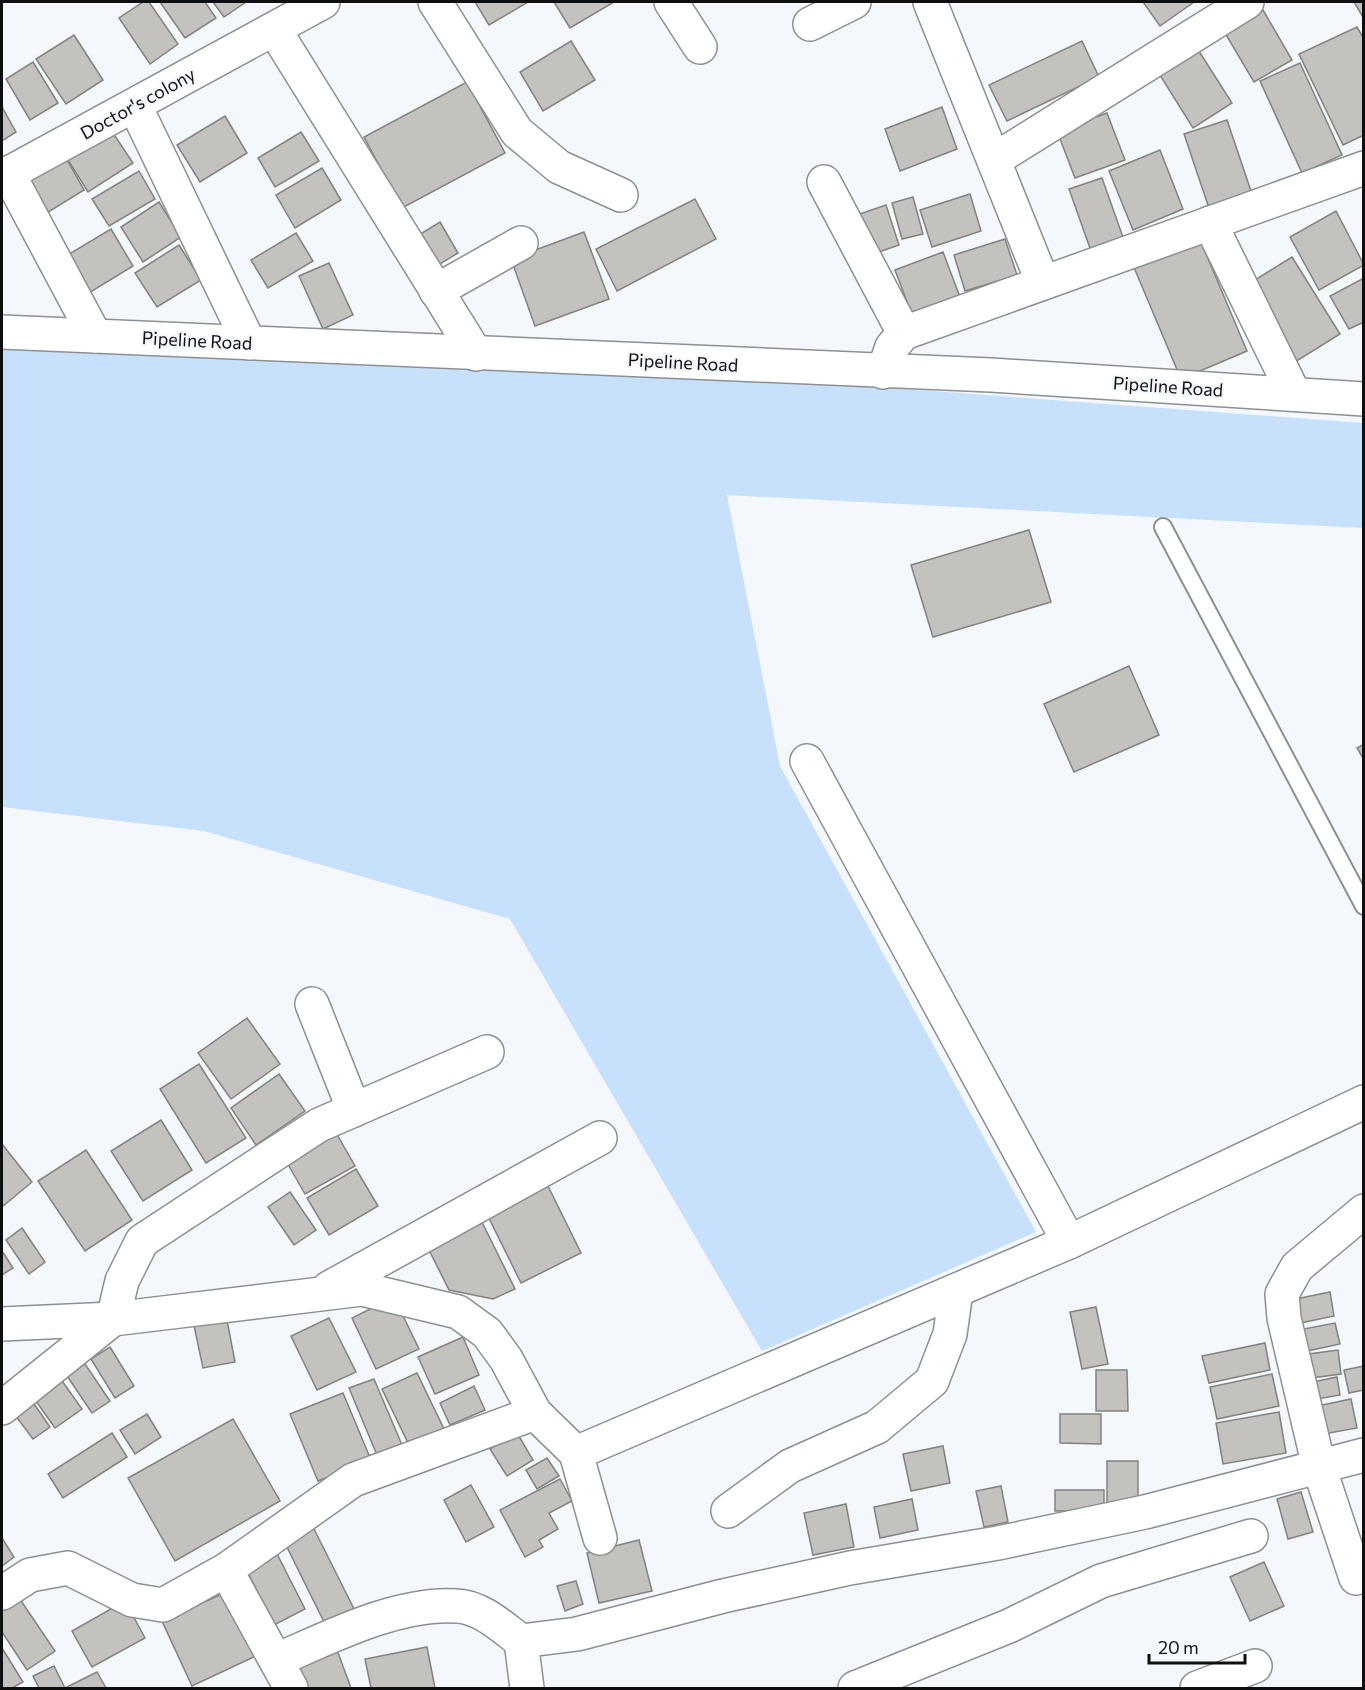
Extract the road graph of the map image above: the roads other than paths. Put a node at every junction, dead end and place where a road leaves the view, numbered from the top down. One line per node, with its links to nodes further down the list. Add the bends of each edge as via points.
1 (323, 2): 8 (street, Doctor's colony)
2 (435, 2): 15 (street, via 517,132 559,167)
3 (671, 2): 9 (street)
4 (854, 2): 7 (street)
5 (930, 2): 11 (street)
6 (1247, 2): 11 (street)
7 (810, 24)
8 (274, 29): 10 (street, Doctor's colony); 19 (street)
9 (700, 47)
10 (135, 106): 13 (street, Doctor's colony); 23 (street)
11 (994, 160): 18 (street)
12 (1362, 174): 16 (street)
13 (5, 175): 22 (street)
14 (824, 182): 21 (street)
15 (621, 195)
16 (1210, 224): 18 (street); 26 (street)
17 (521, 243): 19 (street)
18 (1043, 283): 21 (street)
19 (436, 291): 24 (street)
20 (2, 332): 22 (street, Pipeline Road)
21 (904, 333): 25 (street, via 892,347)
22 (95, 336): 23 (street, Pipeline Road)
23 (249, 343): 24 (street, Pipeline Road)
24 (476, 354): 25 (street, Pipeline Road)
25 (883, 372): 26 (street, Pipeline Road)
26 (1294, 394): 27 (street, Pipeline Road)
27 (1364, 399)
28 (1163, 527): 30 (lane)
29 (807, 761): 37 (street)
30 (1364, 906)
31 (312, 1005): 34 (street)
32 (487, 1052): 34 (street)
33 (1364, 1102): 37 (street)
34 (354, 1110): 40 (street, via 319,1125 142,1241 122,1281)
35 (600, 1138): 39 (street)
36 (1364, 1211): 46 (street, via 1297,1267 1282,1294 1284,1318)
37 (1069, 1242): 38 (street)
38 (956, 1291): 44 (street); 47 (street, via 950,1334 932,1381 877,1427 790,1466)
39 (320, 1293): 40 (street); 43 (street, via 362,1289 458,1312 487,1333)
40 (113, 1319): 41 (street); 42 (street)
41 (2, 1324)
42 (2, 1408)
43 (535, 1413): 44 (street); 50 (street, via 353,1480)
44 (576, 1454): 49 (street)
45 (1364, 1455): 46 (street)
46 (1319, 1467): 51 (street); 53 (street, via 1145,1512 998,1543 850,1568 577,1634)
47 (728, 1511)
48 (1251, 1536): 58 (street, via 1101,1581 1009,1626)
49 (600, 1538)
50 (226, 1570): 52 (street, via 163,1605 132,1600 68,1568 30,1575); 54 (street)
51 (1356, 1578)
52 (2, 1593)
53 (521, 1641): 54 (street, via 486,1616 458,1606 411,1610 346,1630); 57 (street)
54 (277, 1660): 56 (street)
55 (1255, 1666): 59 (street)
56 (291, 1689)
57 (527, 1689)
58 (855, 1689)
59 (1197, 1689)

